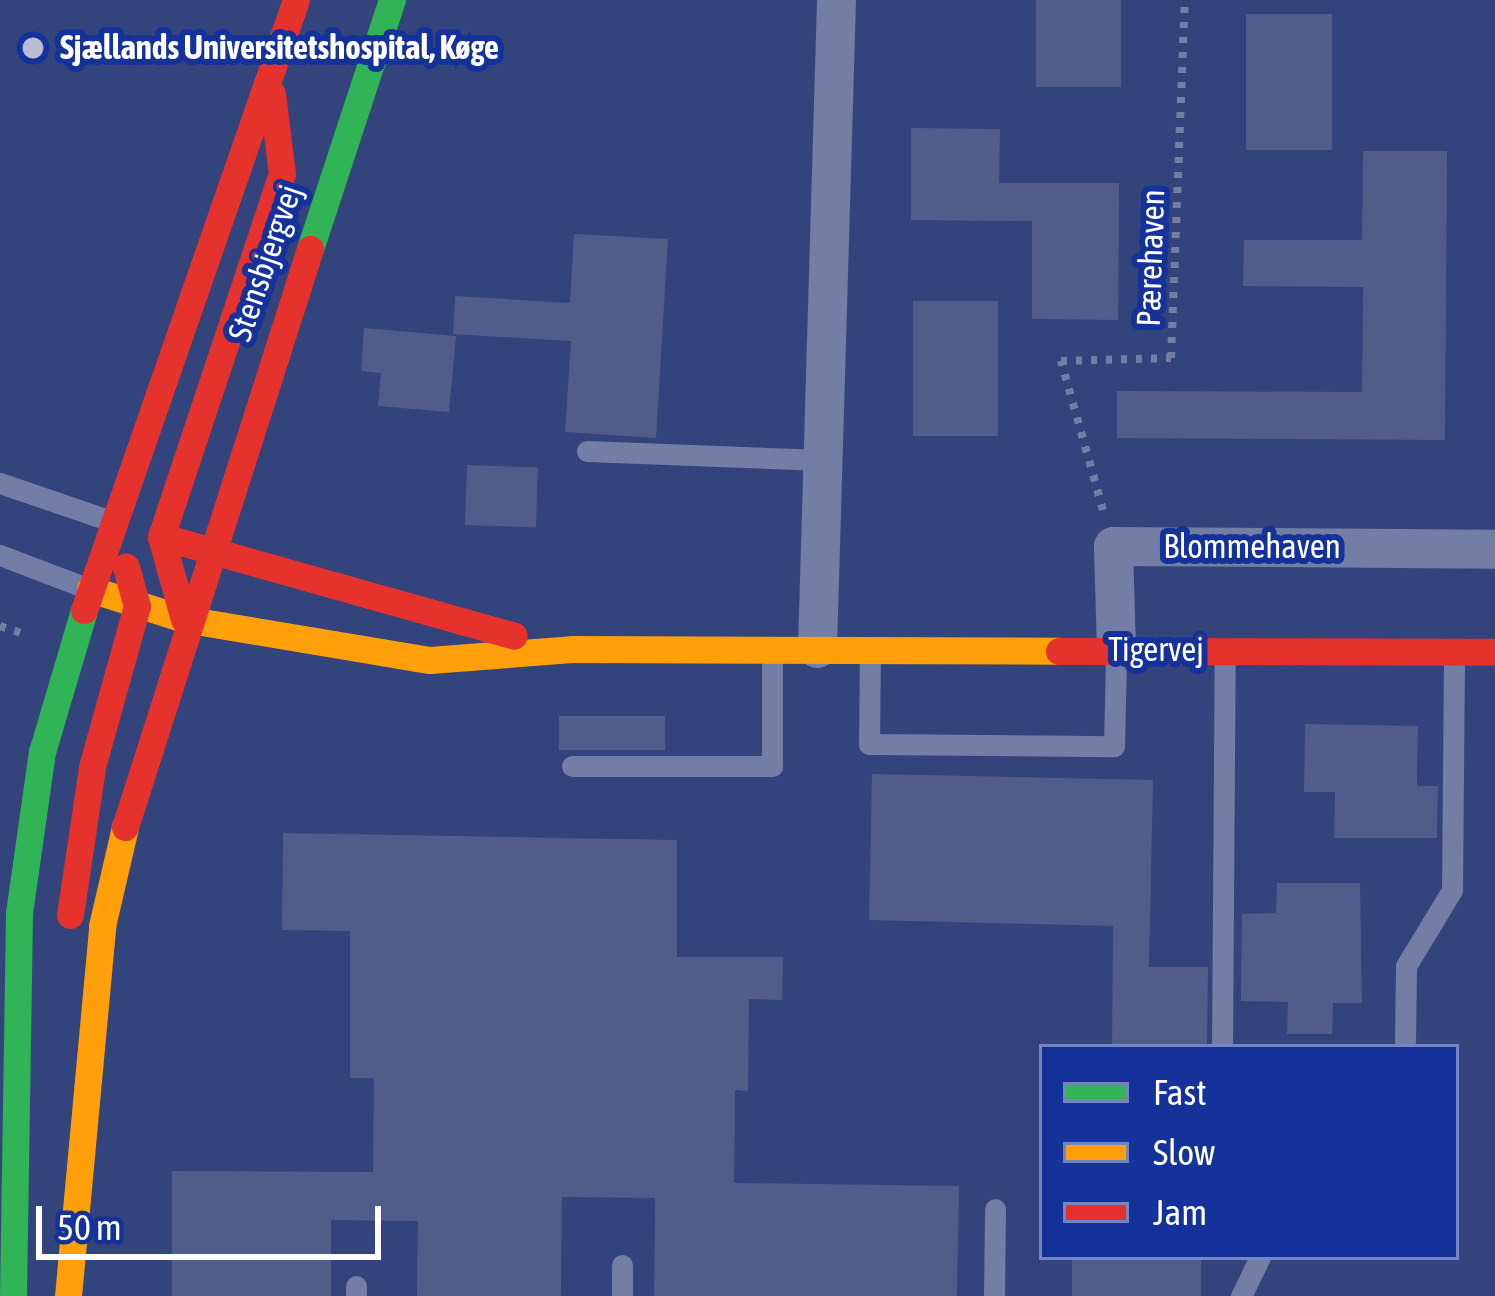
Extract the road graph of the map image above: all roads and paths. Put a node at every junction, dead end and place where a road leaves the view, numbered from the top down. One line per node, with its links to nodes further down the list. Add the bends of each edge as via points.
1 (296, 0): 5 (street, Stensbjergvej)
2 (392, 0): 12 (street, Stensbjergvej)
3 (836, 0): 7 (street)
4 (1185, 0): 11 (path, Pærehaven, via 1171,358 1060,361)
5 (270, 79): 9 (street, Stensbjergvej); 10 (street, Stensbjergvej, via 282,174)
6 (586, 451): 7 (lane)
7 (822, 460): 19 (street)
8 (0, 483): 9 (lane)
9 (114, 522): 10 (street); 15 (street, Stensbjergvej); 16 (street)
10 (161, 537): 12 (street); 17 (street)
11 (1113, 546): 13 (street, Blommehaven); 22 (street)
12 (205, 548): 17 (street, Stensbjergvej); 20 (street, Tigervej, via 435,619)
13 (1495, 549)
14 (0, 555): 15 (lane)
15 (90, 589): 16 (street); 33 (street, Stensbjergvej, via 42,752 19,914)
16 (136, 605): 17 (street); 29 (street, Stensbjergvej, via 92,767 67,953)
17 (184, 619): 20 (street, Tigervej, via 430,660); 29 (street, Stensbjergvej, via 102,926)
18 (772, 648): 19 (street, Tigervej); 20 (street, Tigervej); 26 (lane, via 772,766)
19 (817, 648): 21 (street, Tigervej)
20 (572, 649)
21 (870, 649): 22 (street, Tigervej); 22 (lane, via 869,744 1114,746)
22 (1116, 650): 23 (street, Tigervej)
23 (1226, 650): 24 (street, Tigervej); 28 (lane)
24 (1454, 652): 25 (street, Tigervej); 27 (lane, via 1453,890 1406,966)
25 (1495, 652)
26 (572, 766)
27 (1405, 1040)
28 (1222, 1044)
29 (81, 1100): 34 (street, Stensbjergvej)
30 (994, 1209): 36 (lane)
31 (1259, 1260): 37 (lane)
32 (622, 1264): 35 (lane)
33 (13, 1296)
34 (68, 1296)
35 (622, 1296)
36 (994, 1296)
37 (1241, 1296)

